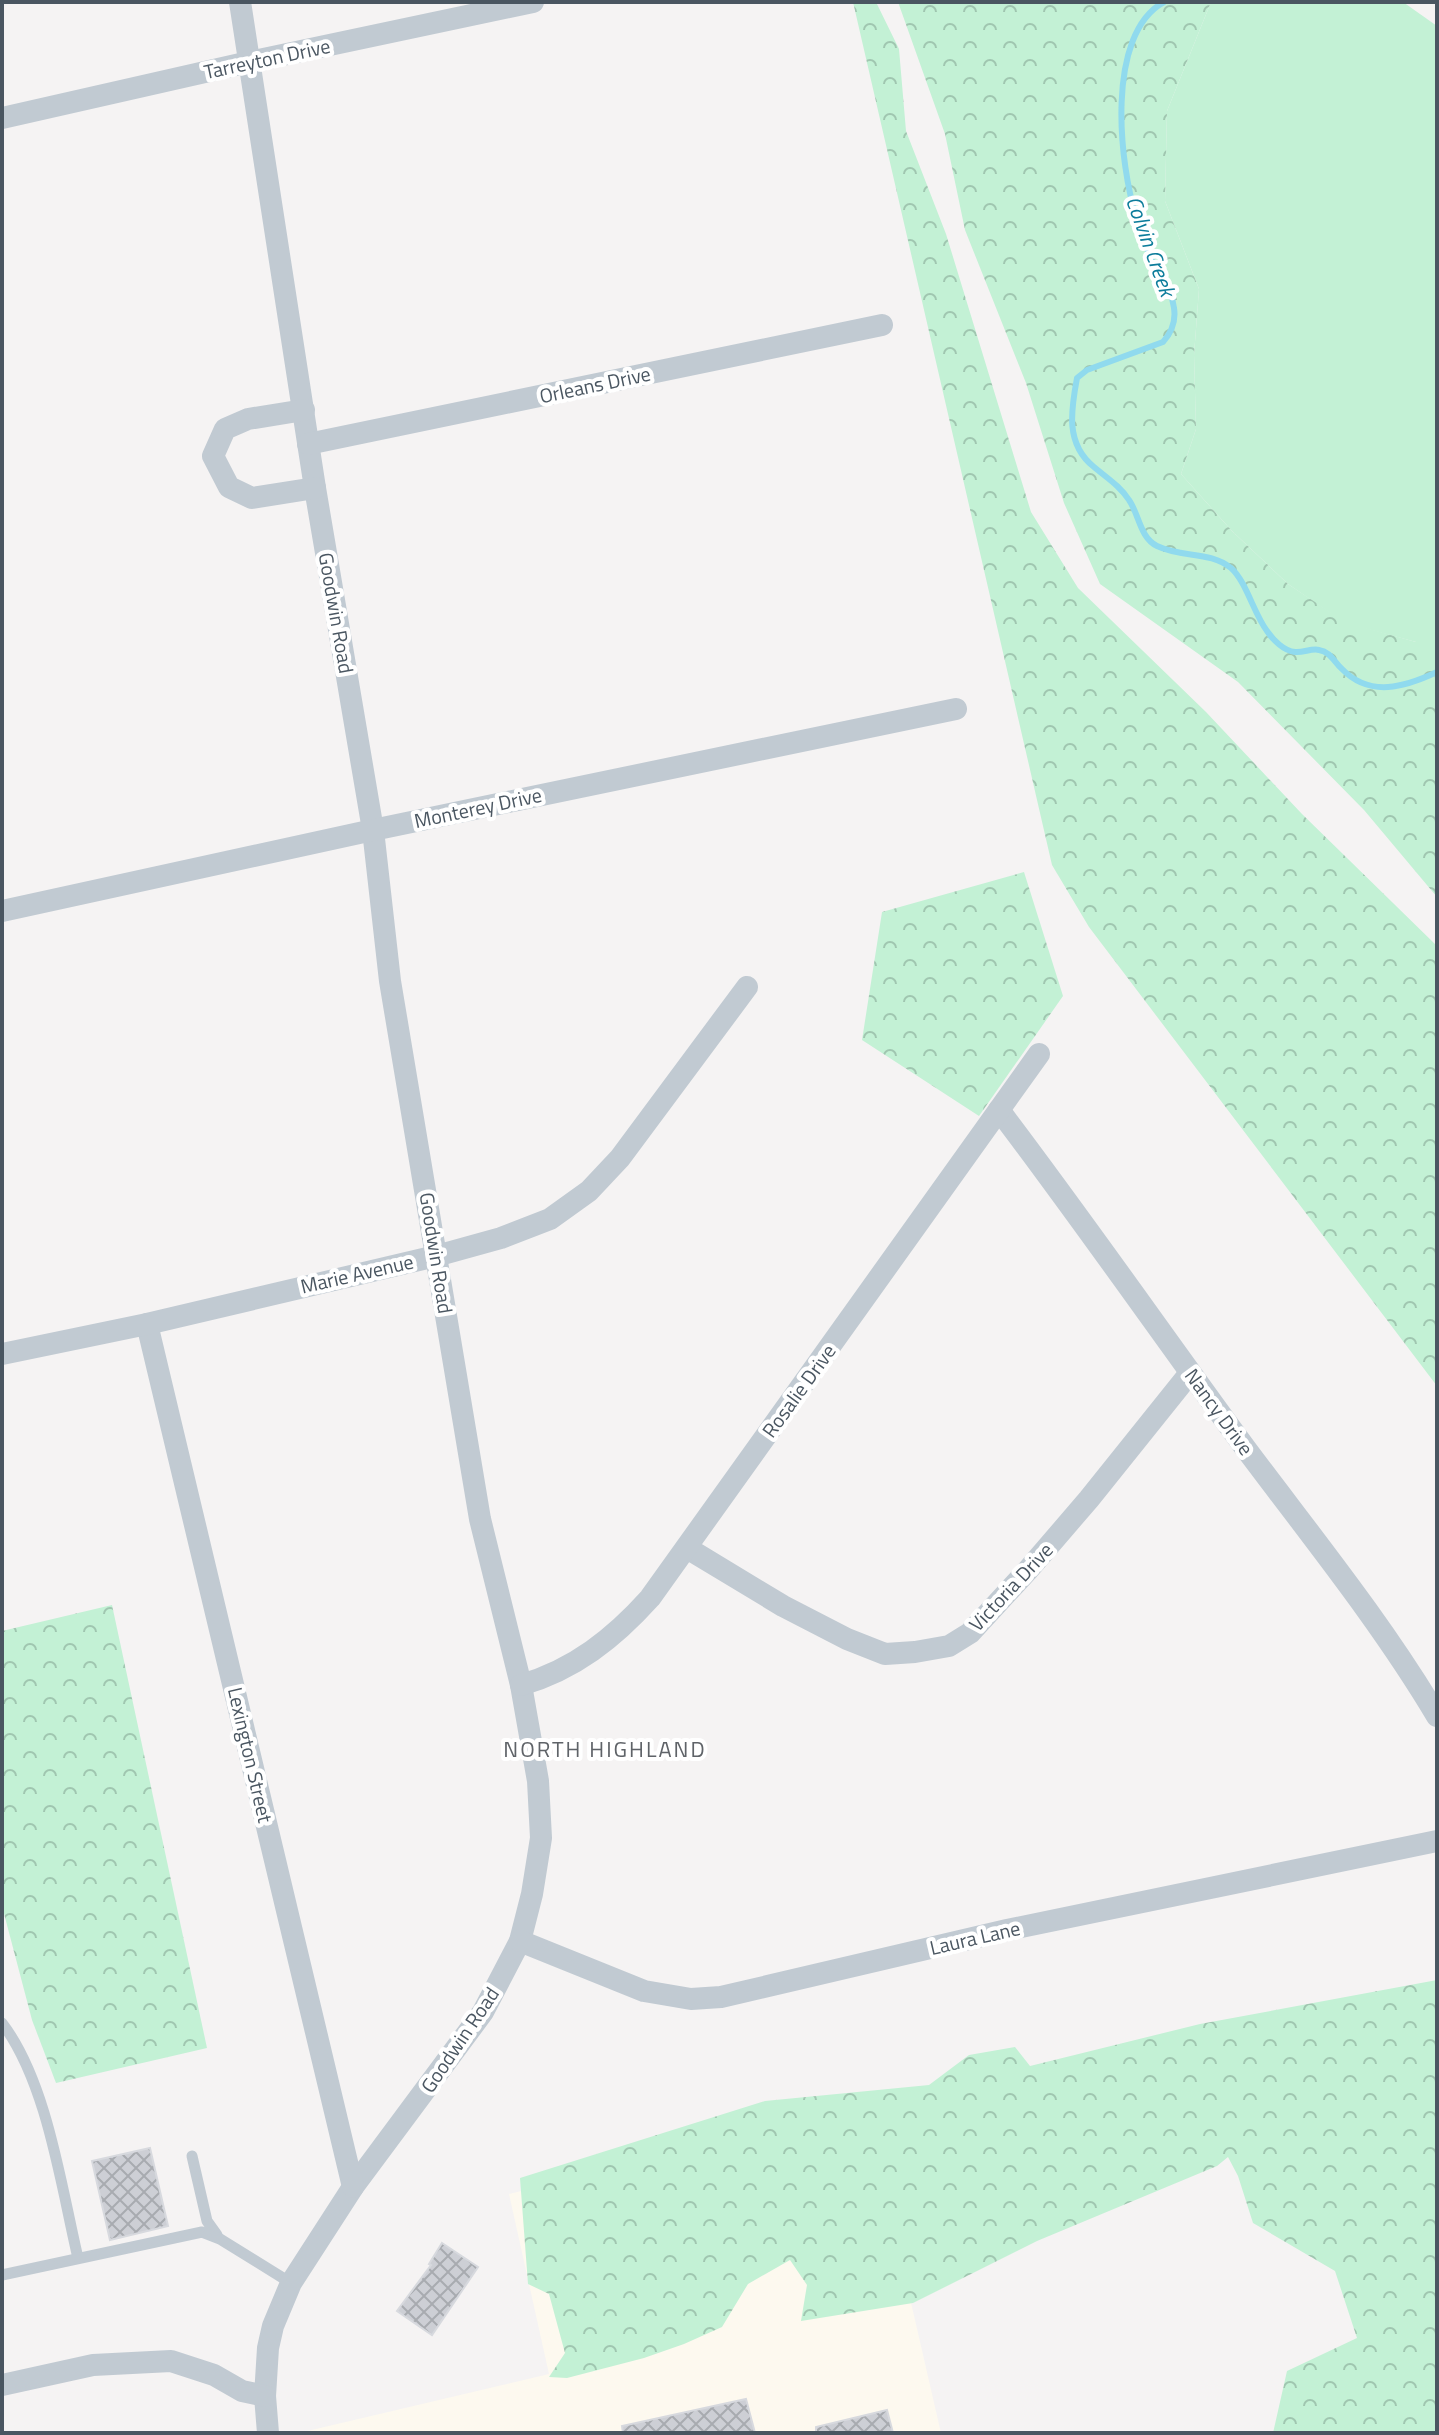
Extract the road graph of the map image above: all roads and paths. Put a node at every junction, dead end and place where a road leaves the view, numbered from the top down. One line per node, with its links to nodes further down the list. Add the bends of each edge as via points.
1 (240, 2): 3 (street, Goodwin Road)
2 (533, 2): 3 (street, Tarreyton Drive)
3 (249, 62): 4 (street, Tarreyton Drive); 6 (street, Goodwin Road)
4 (2, 118)
5 (882, 325): 7 (street, Orleans Drive)
6 (304, 410): 7 (street, Goodwin Road); 8 (street, via 248,419 225,429 213,456 229,487 252,498)
7 (308, 444): 8 (street, Goodwin Road)
8 (315, 488): 10 (street, Goodwin Road)
9 (956, 709): 10 (street, Monterey Drive)
10 (373, 830): 11 (street, Monterey Drive); 15 (street, Goodwin Road, via 390,981)
11 (2, 911)
12 (747, 987): 15 (street, Marie Avenue, via 620,1158 589,1191 550,1219)
13 (1039, 1054): 14 (street, Rosalie Drive)
14 (999, 1110): 18 (street, Nancy Drive); 19 (street, Rosalie Drive)
15 (436, 1256): 16 (street, Marie Avenue); 20 (street, Goodwin Road, via 480,1519)
16 (147, 1324): 17 (street, Marie Avenue); 26 (street, Lexington Street)
17 (2, 1354)
18 (1190, 1373): 19 (street, Victoria Drive, via 1028,1570 970,1633 949,1646 885,1654 783,1606); 21 (street, Nancy Drive)
19 (687, 1548): 20 (street, Rosalie Drive, via 622,1628 549,1677)
20 (521, 1685): 23 (street, Goodwin Road, via 538,1781 541,1838)
21 (1437, 1716)
22 (1437, 1841): 23 (street, Laura Lane, via 1007,1930 721,1997 691,1999 644,1991)
23 (520, 1941): 26 (street, Goodwin Road, via 483,2012)
24 (2, 2023): 28 (lane, via 33,2080)
25 (192, 2156): 27 (lane, via 207,2221)
26 (353, 2187): 30 (street, Goodwin Road)
27 (220, 2239): 28 (lane, via 193,2232); 30 (lane)
28 (78, 2258): 29 (lane)
29 (2, 2275)
30 (291, 2283): 32 (street, Goodwin Road, via 273,2326)
31 (2, 2385): 32 (street, via 93,2365 171,2361)
32 (265, 2396): 33 (street, Goodwin Road)
33 (268, 2433)

